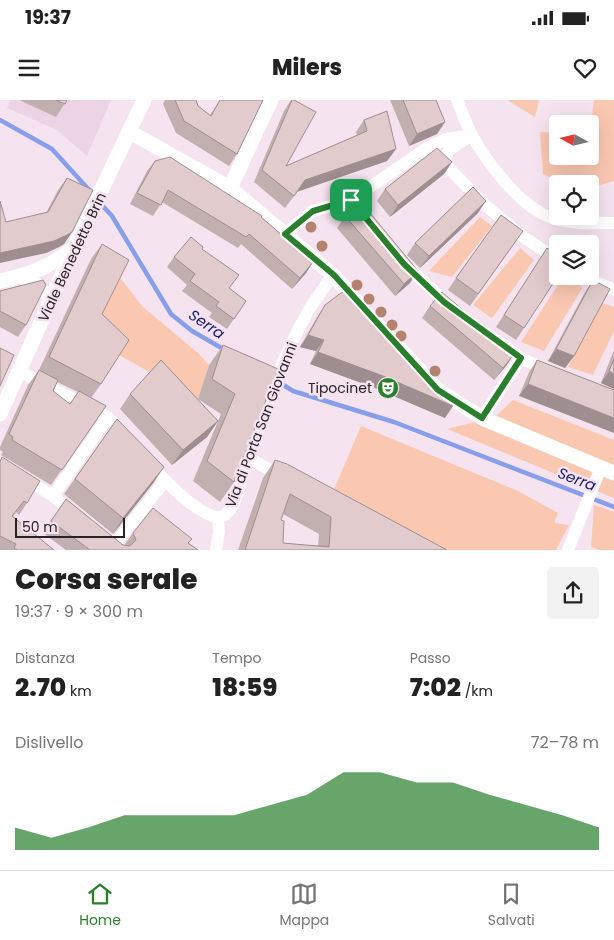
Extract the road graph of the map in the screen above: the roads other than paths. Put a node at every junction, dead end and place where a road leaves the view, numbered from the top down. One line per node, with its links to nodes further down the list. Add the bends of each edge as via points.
1 (144, 100): 4 (street, Viale Benedetto Brin)
2 (271, 100): 8 (street)
3 (457, 100): 5 (street)
4 (130, 132): 8 (street); 13 (street, Viale Benedetto Brin)
5 (472, 136): 6 (street, via 446,139); 7 (street, via 449,150); 10 (street, via 493,167 522,200 548,217 570,222)
6 (427, 148): 7 (street); 9 (street)
7 (444, 162): 14 (street, via 484,204)
8 (230, 188): 12 (street)
9 (351, 200): 11 (street); 12 (street, via 313,211)
10 (614, 223)
11 (374, 229)
12 (285, 234): 16 (street)
13 (74, 248): 17 (street, via 57,262); 22 (street, Viale Benedetto Brin)
14 (549, 254)
15 (398, 257): 21 (street, via 444,302)
16 (334, 275): 29 (street, via 438,390); 30 (street, Via di Porta San Giovanni, via 310,309 285,356)
17 (18, 277): 18 (street); 22 (street, via 38,284 49,298)
18 (0, 281)
19 (599, 283): 20 (street)
20 (614, 290)
21 (460, 313)
22 (45, 314): 25 (street, Viale Benedetto Brin)
23 (490, 336): 24 (street)
24 (521, 358): 26 (street); 29 (street)
25 (19, 371): 27 (street, Viale Benedetto Brin); 28 (street)
26 (560, 376)
27 (0, 414)
28 (108, 417): 33 (street); 35 (street)
29 (482, 418): 32 (street)
30 (249, 458): 34 (street); 36 (street, Via di Porta San Giovanni, via 233,506)
31 (0, 463): 35 (street)
32 (608, 470): 40 (street, via 594,485)
33 (165, 481): 36 (street, via 209,516); 38 (street)
34 (300, 486)
35 (53, 496): 37 (street)
36 (218, 518): 39 (street, Via di Porta San Giovanni)
37 (83, 521)
38 (113, 545)
39 (216, 550)
40 (568, 550)

